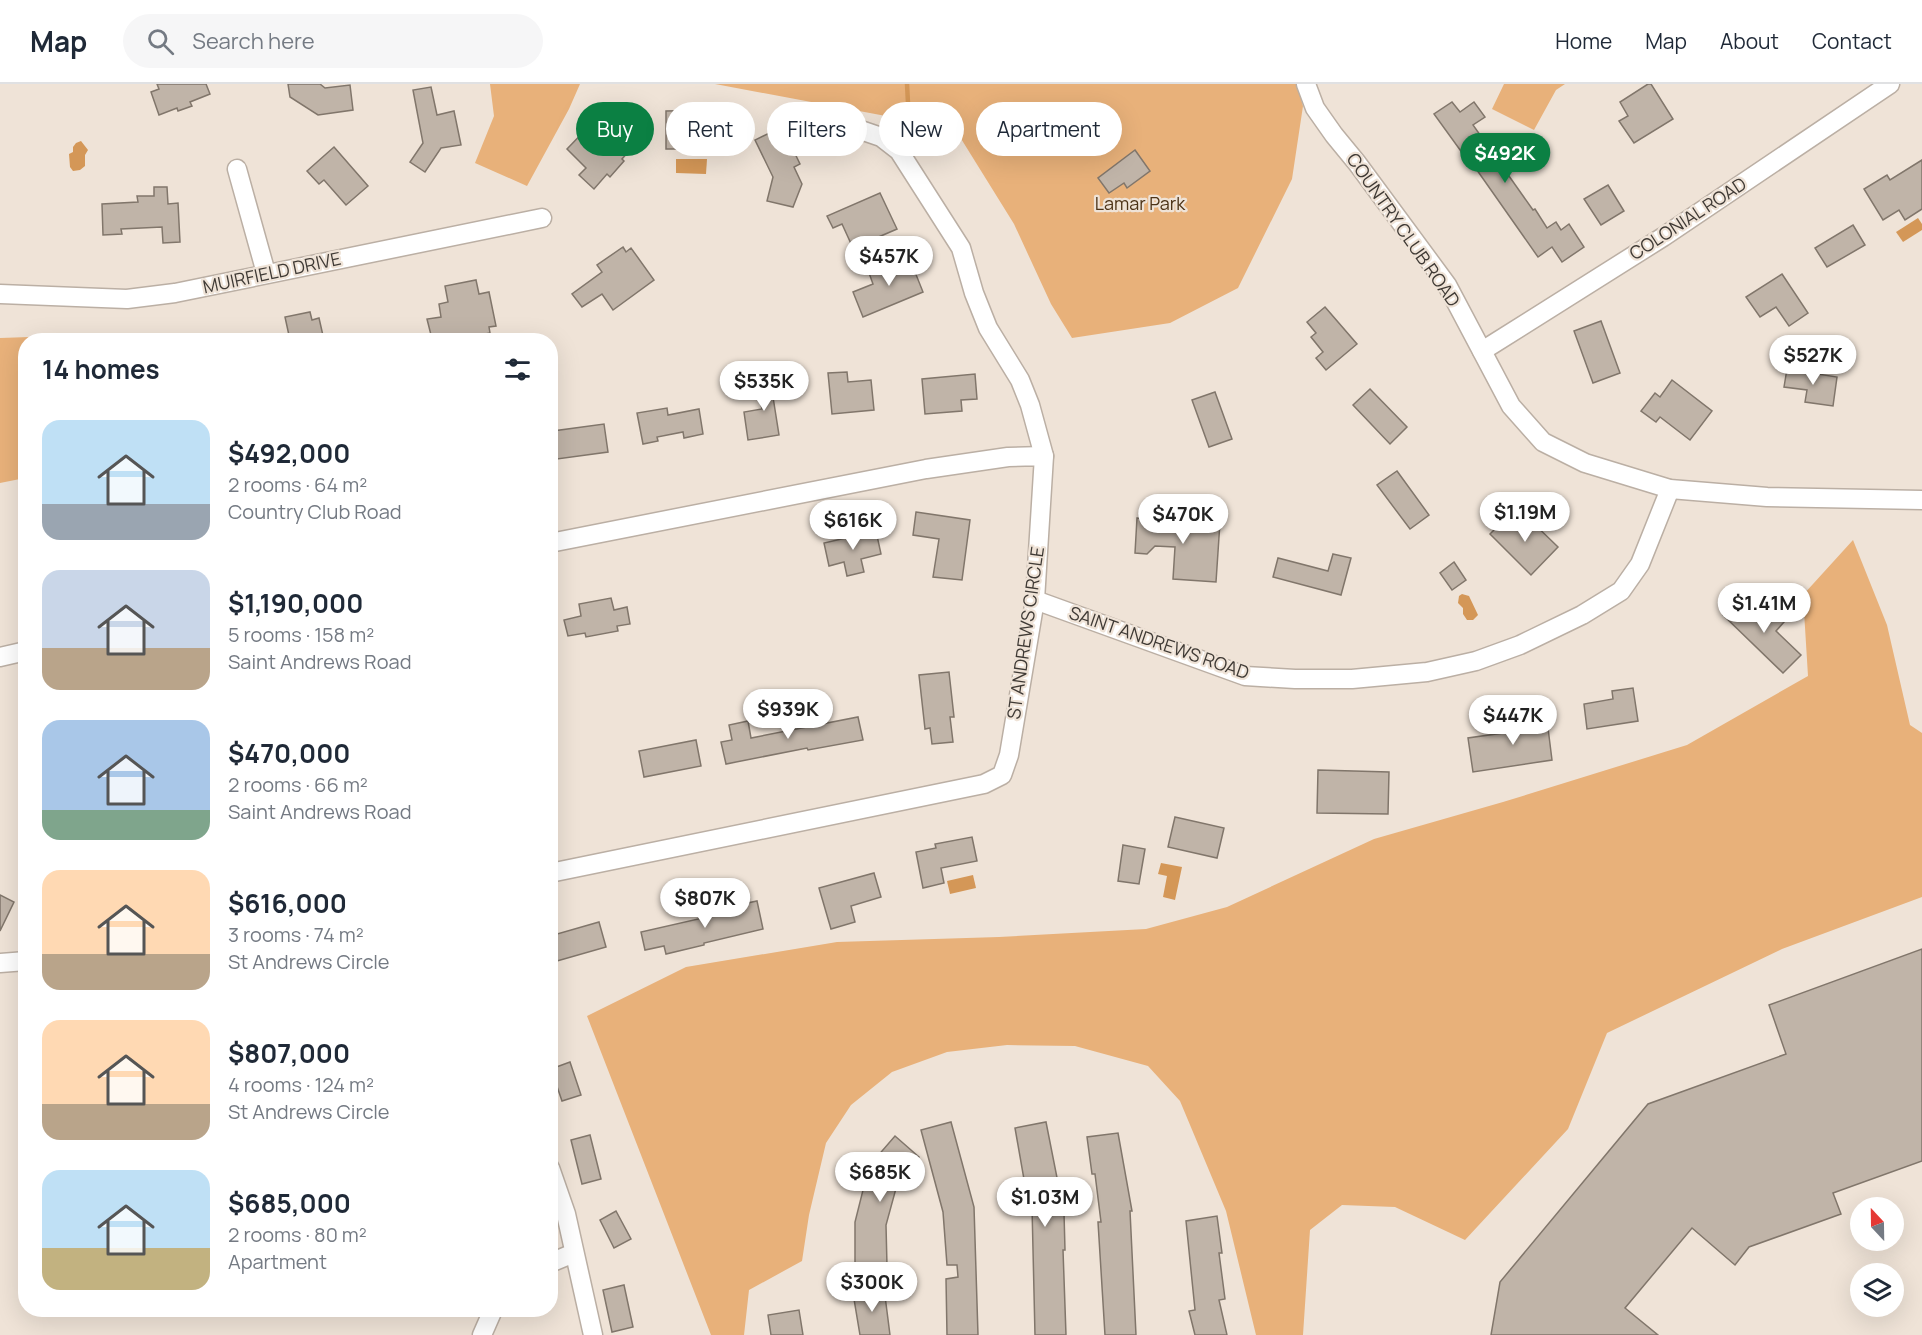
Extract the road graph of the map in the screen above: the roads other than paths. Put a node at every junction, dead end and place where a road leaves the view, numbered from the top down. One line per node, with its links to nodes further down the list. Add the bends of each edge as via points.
1 (1306, 84): 8 (street, COUNTRY CLUB ROAD, via 1315,108 1447,285)
2 (1890, 84): 8 (street, COLONIAL ROAD, via 1663,237)
3 (867, 133): 9 (street, ST ANDREWS CIRCLE, via 899,151 961,248 988,328 1020,380 1030,405)
4 (237, 169): 6 (street)
5 (542, 218): 6 (street, MUIRFIELD DRIVE)
6 (266, 273): 7 (street, MUIRFIELD DRIVE, via 175,293 127,298)
7 (0, 294)
8 (1482, 351): 10 (street, COUNTRY CLUB ROAD, via 1511,406 1543,442 1585,463)
9 (1044, 456): 12 (street, via 926,469); 13 (street, ST ANDREWS CIRCLE)
10 (1670, 489): 11 (street, COUNTRY CLUB ROAD, via 1767,497); 13 (street, SAINT ANDREWS ROAD, via 1640,564 1621,591 1520,645 1476,661 1427,672 1352,679 1245,676)
11 (1922, 500)
12 (558, 541)
13 (1035, 600): 16 (street, ST ANDREWS CIRCLE, via 1009,755 1002,775 984,784)
14 (18, 653): 15 (street)
15 (0, 657)
16 (558, 871)
17 (18, 962): 18 (street)
18 (0, 963)
19 (558, 1191): 20 (street)
20 (574, 1253): 21 (street); 24 (street)
21 (558, 1260)
22 (488, 1317): 23 (street)
23 (482, 1335)
24 (593, 1335)

